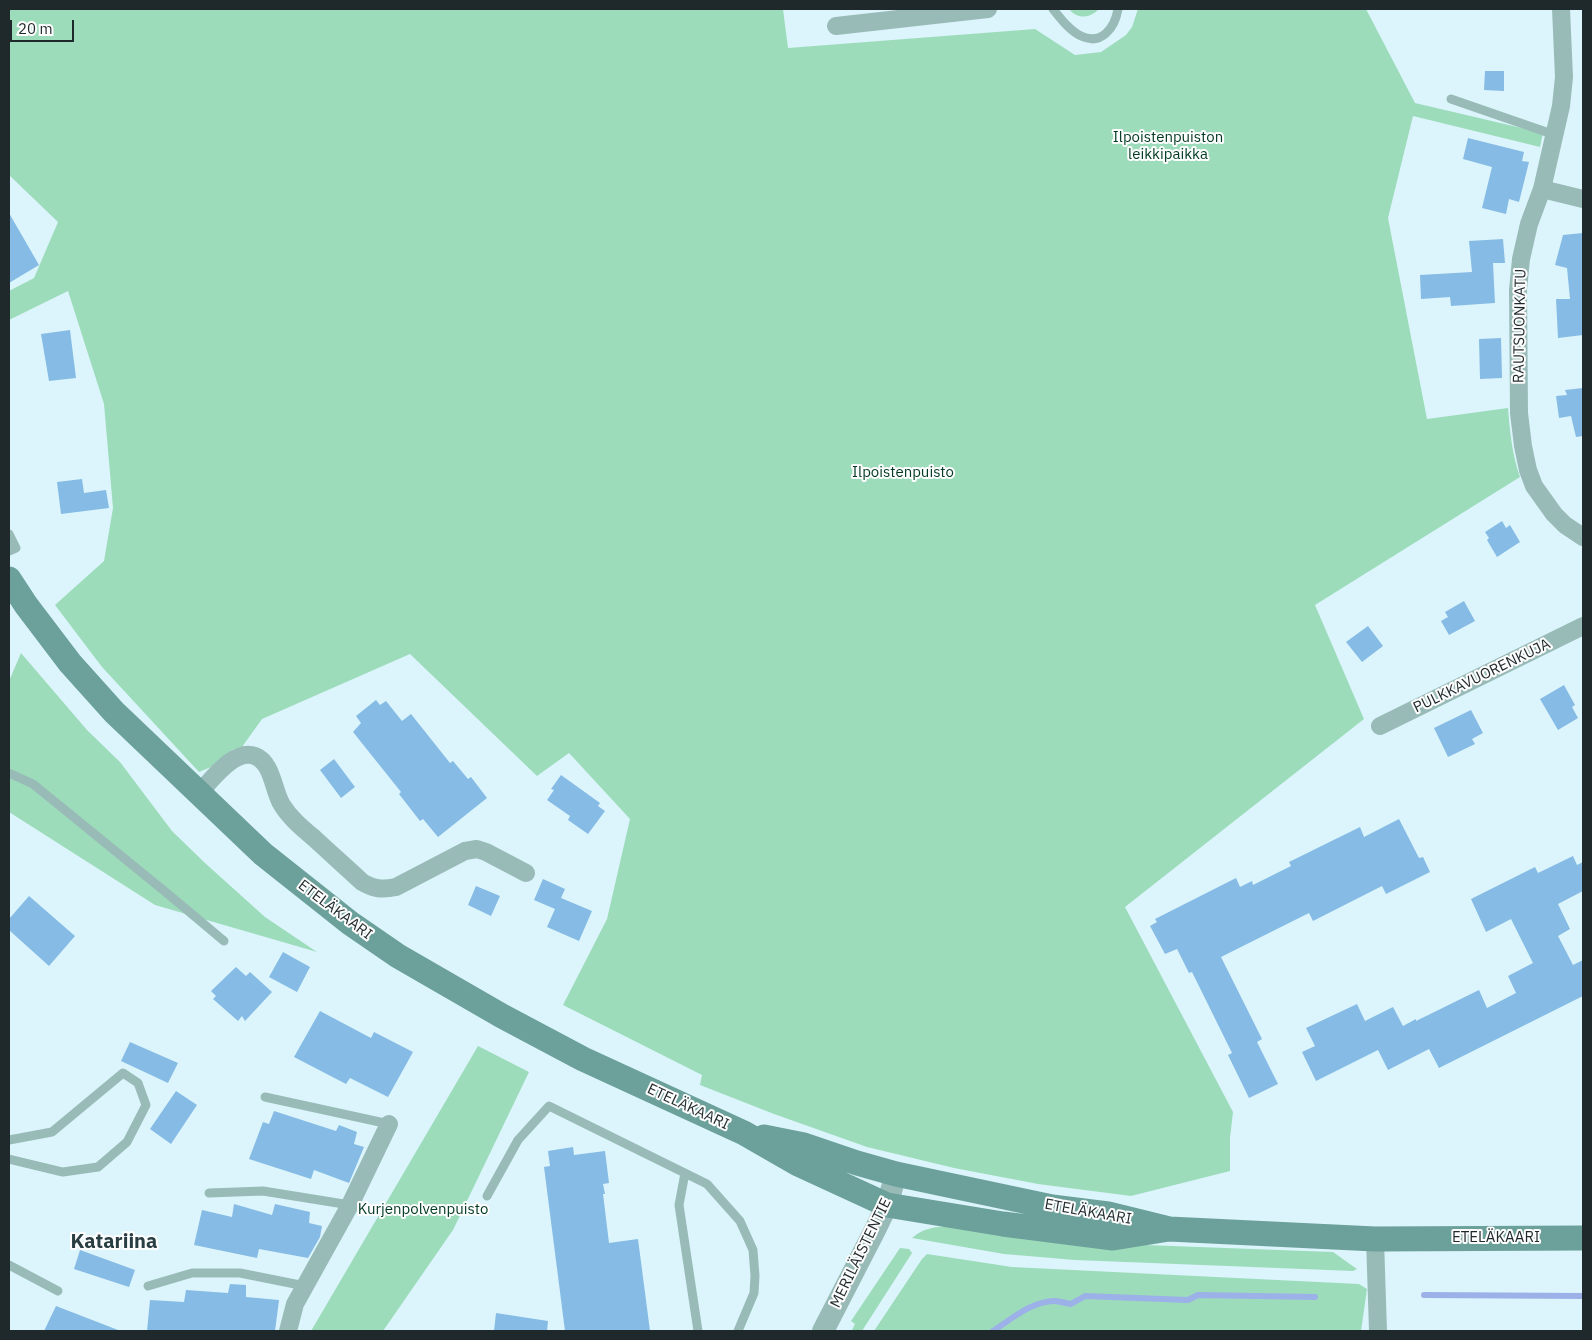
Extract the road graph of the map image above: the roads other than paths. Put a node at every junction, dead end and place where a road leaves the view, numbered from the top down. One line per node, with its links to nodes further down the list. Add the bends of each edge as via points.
1 (988, 9): 5 (street)
2 (1054, 9): 3 (lane, via 1067,26 1092,39 1104,36 1110,30)
3 (1118, 9)
4 (1560, 9): 7 (street, RAUTSUONKATU, via 1564,77)
5 (836, 26)
6 (1451, 100): 7 (lane)
7 (1556, 135): 8 (street, RAUTSUONKATU)
8 (1542, 189): 9 (street); 11 (street, RAUTSUONKATU, via 1529,224 1521,260 1518,290 1519,413 1523,446 1534,486 1554,514)
9 (1583, 199)
10 (9, 534): 12 (lane, via 16,548)
11 (1583, 537)
12 (9, 551)
13 (9, 579): 17 (main road, ETELÄKAARI, via 82,677)
14 (1583, 626): 15 (street, PULKKAVUORENKUJA)
15 (1380, 726)
16 (9, 773): 19 (lane, via 33,784)
17 (198, 794): 18 (street, via 226,764 249,755 257,757 266,765 281,804 292,818 362,882 373,888 385,890 396,887 465,851 477,849); 22 (main road, ETELÄKAARI, via 305,889 398,956 583,1058)
18 (526, 873)
19 (224, 941)
20 (265, 1097): 21 (lane)
21 (389, 1124): 29 (street)
22 (744, 1133): 26 (main road, ETELÄKAARI, via 804,1145); 30 (main road, ETELÄKAARI, via 798,1164)
23 (9, 1140): 24 (lane, via 52,1132 123,1072 138,1083 146,1106 127,1142 98,1166 63,1172)
24 (9, 1159)
25 (685, 1173): 28 (lane, via 549,1106 518,1140); 39 (lane, via 678,1205); 40 (lane, via 707,1184 733,1213 753,1250 754,1293)
26 (896, 1174): 30 (street, MERILÄISTENTIE); 31 (main road, ETELÄKAARI, via 1052,1206 1108,1214)
27 (209, 1193): 29 (lane, via 263,1191)
28 (488, 1196)
29 (350, 1205): 36 (street)
30 (887, 1205): 31 (main road, ETELÄKAARI, via 1113,1238); 41 (street, MERILÄISTENTIE)
31 (1169, 1229): 33 (main road, ETELÄKAARI)
32 (1583, 1238): 33 (main road, ETELÄKAARI)
33 (1375, 1239): 42 (street)
34 (9, 1265): 37 (lane)
35 (148, 1286): 36 (lane, via 192,1274 230,1273)
36 (305, 1286): 38 (street, via 295,1304)
37 (58, 1291)
38 (288, 1331)
39 (698, 1331)
40 (738, 1331)
41 (822, 1331)
42 (1378, 1331)

